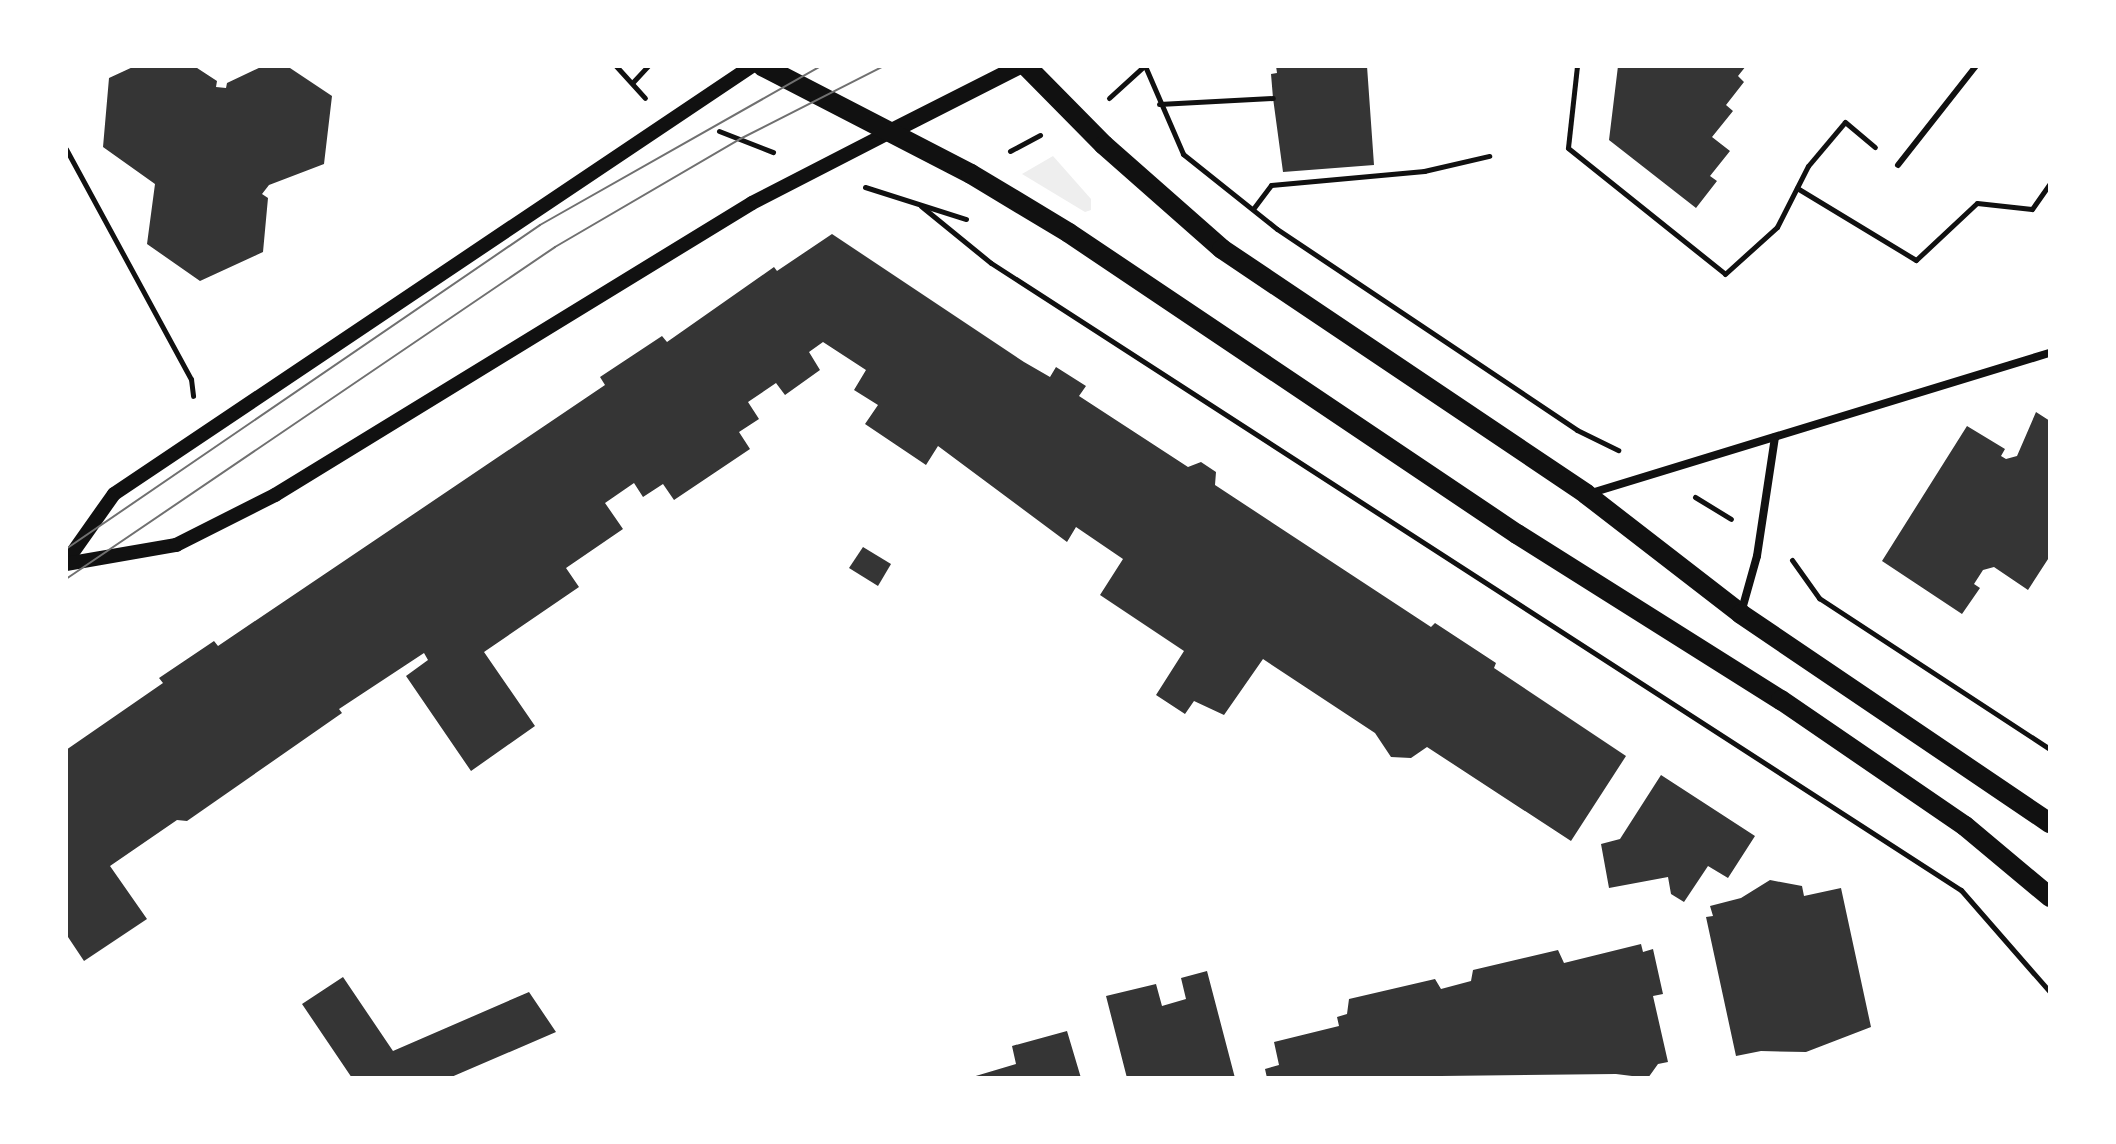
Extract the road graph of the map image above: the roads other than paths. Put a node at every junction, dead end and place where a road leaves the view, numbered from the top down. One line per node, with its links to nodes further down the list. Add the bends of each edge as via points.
1 (752, 66): 11 (street, via 114,494)
2 (762, 66): 6 (main road)
3 (1020, 66): 6 (main road)
4 (1026, 66): 10 (main road, via 1104,145 1222,249)
5 (1976, 66): 7 (lane)
6 (888, 133): 11 (street, via 752,203 275,495 176,545); 14 (main road, via 971,174 1069,233 1517,534 1781,700 1965,826)
7 (1898, 165)
8 (2050, 353): 9 (street)
9 (1775, 437): 10 (street); 12 (street, via 1757,556)
10 (1586, 494): 12 (main road)
11 (66, 563)
12 (1741, 614): 13 (main road)
13 (2050, 823)
14 (2050, 897)

